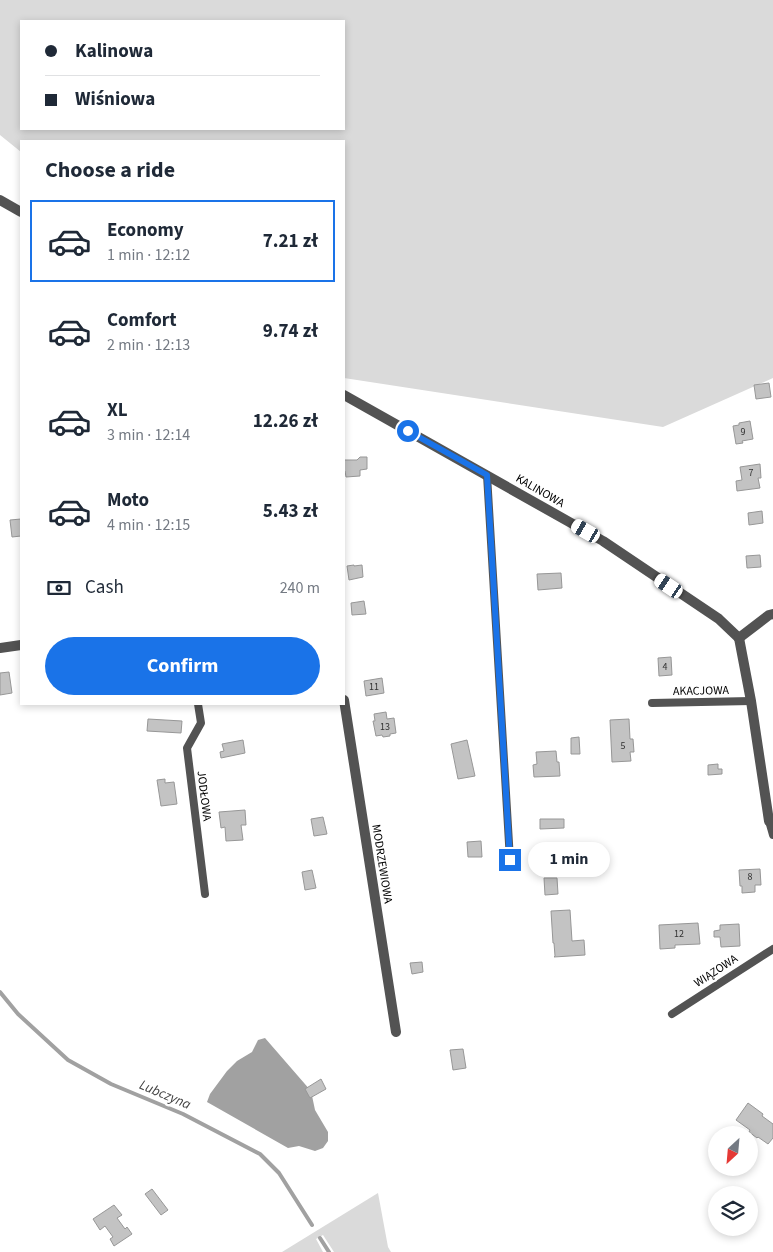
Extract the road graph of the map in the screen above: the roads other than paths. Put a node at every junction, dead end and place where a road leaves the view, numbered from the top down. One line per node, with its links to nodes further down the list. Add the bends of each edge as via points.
1 (0, 200): 2 (street)
2 (20, 211)
3 (345, 396): 4 (street, KALINOWA)
4 (487, 475): 6 (street, KALINOWA, via 603,541 719,619); 15 (lane)
5 (773, 614): 6 (street)
6 (739, 638): 9 (street)
7 (20, 645): 8 (street)
8 (0, 648)
9 (751, 701): 10 (lane, AKACJOWA); 13 (street)
10 (652, 703)
11 (198, 705): 16 (lane, JODŁOWA, via 201,723 187,748)
12 (345, 705): 19 (street, MODRZEWIOWA)
13 (771, 821): 14 (lane)
14 (773, 835)
15 (510, 860)
16 (205, 894)
17 (773, 949): 18 (lane, WIĄZOWA)
18 (672, 1014)
19 (396, 1032)

